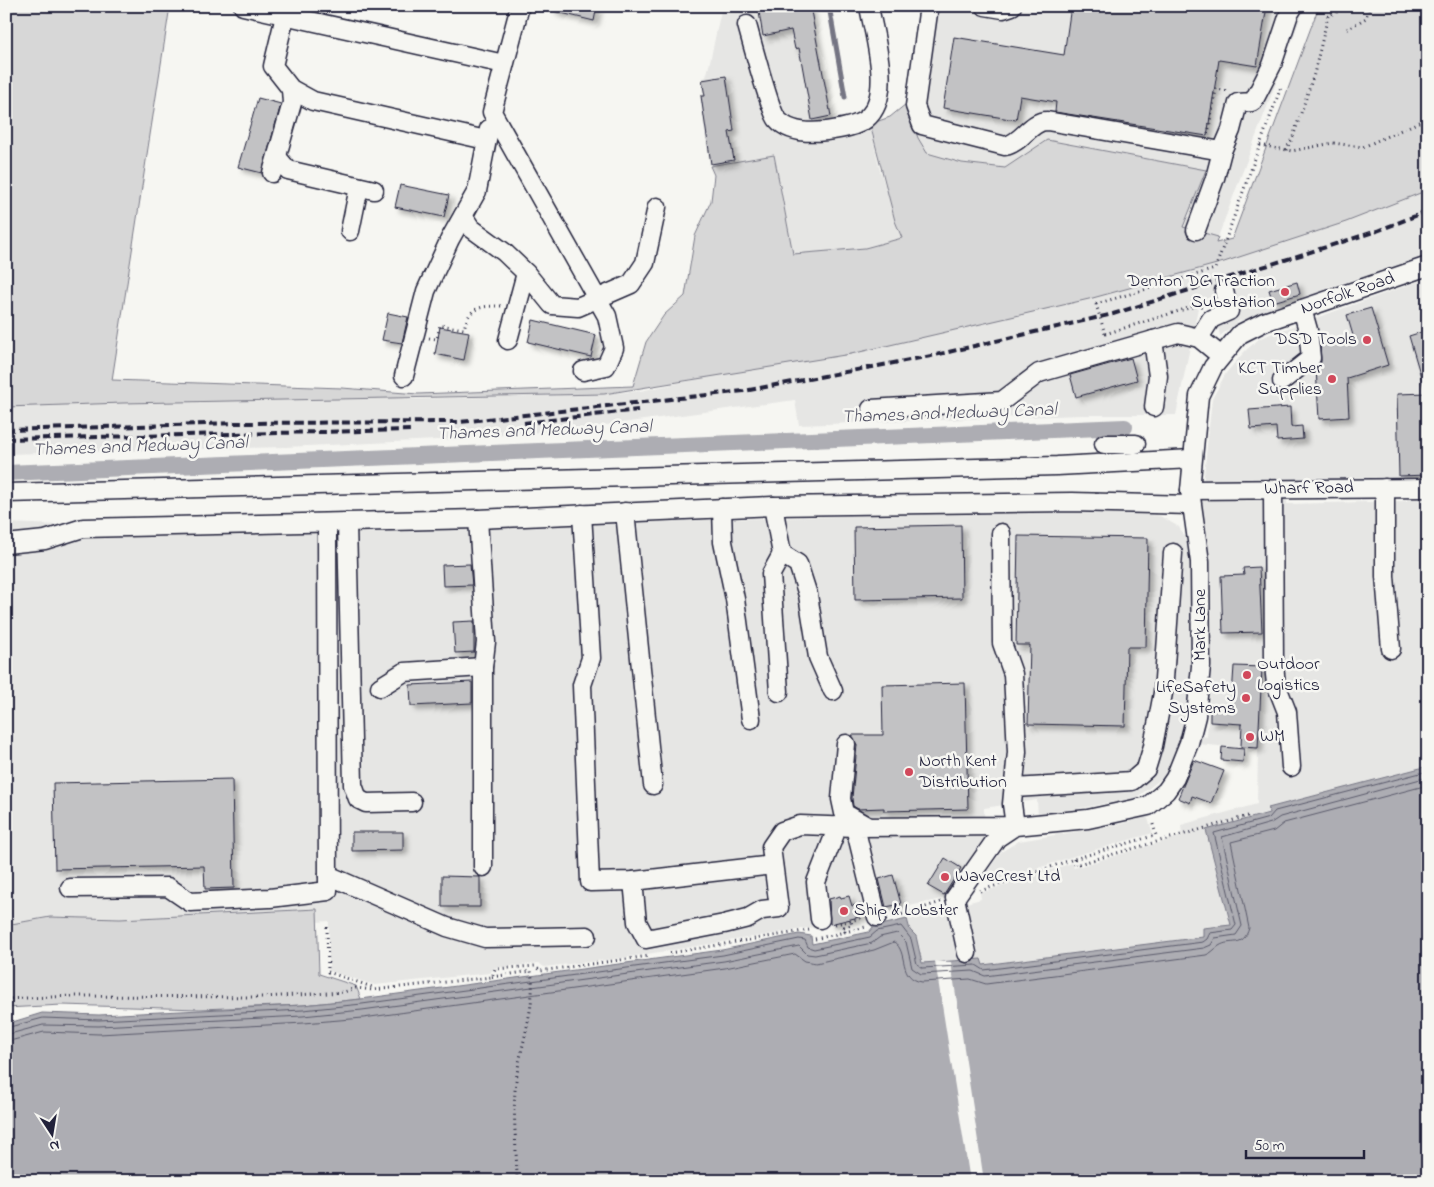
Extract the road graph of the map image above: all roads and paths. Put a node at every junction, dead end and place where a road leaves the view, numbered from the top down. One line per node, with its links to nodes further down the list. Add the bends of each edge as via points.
1 (243, 6): 11 (street)
2 (520, 6): 14 (street)
3 (869, 6): 12 (street, via 880,96 867,118 836,130 809,133 791,128 776,118)
4 (929, 6): 22 (street, via 915,106 922,125 1005,146 1017,141 1038,123 1048,121)
5 (986, 6): 6 (street, via 1002,9)
6 (1012, 6)
7 (1294, 6): 22 (street, via 1288,14 1272,65 1254,100 1238,102)
8 (1373, 6): 9 (path)
9 (1369, 7): 10 (path); 13 (path, via 1366,18)
10 (1341, 8): 21 (path, via 1328,16 1314,74)
11 (285, 16): 14 (street); 16 (street, via 273,66)
12 (746, 25)
13 (1348, 29)
14 (504, 64): 17 (street)
15 (1283, 80): 20 (path)
16 (291, 89): 19 (street, via 313,101); 26 (street, via 292,103 275,165 366,188)
17 (492, 112): 19 (street); 30 (street)
18 (1428, 118): 21 (path, via 1369,146 1333,143 1299,151)
19 (486, 140): 24 (street, via 477,191)
20 (1260, 145): 21 (path); 33 (path, bridge, via 1215,269 1096,304 1105,334)
21 (1286, 150)
22 (1222, 151): 25 (street)
23 (657, 207): 30 (street, via 645,263 631,284)
24 (463, 216): 28 (street, via 471,228); 40 (street, via 426,291)
25 (1196, 230)
26 (350, 231)
27 (1428, 266): 32 (street, Norfolk Road)
28 (526, 273): 30 (street, via 552,305 578,307); 31 (street)
29 (1224, 291): 35 (street, via 1229,311 1211,319)
30 (599, 298): 39 (street, via 614,348 606,366)
31 (517, 308): 34 (path, via 509,305 479,308 467,316 464,329 440,325 437,339); 36 (street)
32 (1302, 309): 38 (street, Norfolk Road, via 1240,334); 41 (street, via 1311,358)
33 (1180, 311)
34 (422, 336)
35 (1199, 338): 37 (street, via 1178,333); 38 (street)
36 (508, 340)
37 (1153, 340): 42 (street, via 1158,376); 43 (street, via 1039,373 1002,401)
38 (1221, 356): 46 (street, Mark Lane, via 1199,396)
39 (583, 371)
40 (404, 376)
41 (1282, 380)
42 (1154, 407)
43 (872, 409)
44 (1104, 444): 45 (street)
45 (1136, 444)
46 (1192, 459): 50 (street, via 1057,466); 51 (street, Mark Lane)
47 (1385, 488): 48 (street, Wharf Road); 49 (street, Wharf Road); 63 (street, via 1385,576)
48 (1428, 488)
49 (1273, 490): 51 (street, Wharf Road); 70 (street, via 1274,665 1276,684 1287,712)
50 (6, 493)
51 (1190, 497): 52 (street, Wharf Road); 75 (street, Mark Lane, via 1200,562 1201,666 1196,716 1175,778 1166,791 1148,806 1088,819)
52 (773, 506): 53 (street, Wharf Road); 62 (street)
53 (722, 508): 54 (street, Wharf Road); 68 (street, via 723,542 735,599)
54 (625, 512): 55 (street, Wharf Road); 71 (street)
55 (582, 514): 56 (street, Wharf Road); 81 (street, via 591,658 582,685 590,882)
56 (478, 519): 57 (street, Wharf Road); 64 (street, via 486,642)
57 (347, 522): 58 (street, Wharf Road); 73 (street, via 353,785 358,799 366,803)
58 (326, 523): 60 (street, Wharf Road, via 83,528 44,540); 80 (street)
59 (1001, 533): 72 (street, via 1002,643 1013,674 1017,752)
60 (6, 544)
61 (1173, 553): 72 (street, via 1162,693 1146,769 1132,781)
62 (782, 554): 66 (street, via 798,564 808,595 818,657); 67 (street, via 771,574)
63 (1391, 649)
64 (483, 667): 65 (street, via 404,672); 79 (street)
65 (380, 687)
66 (834, 691)
67 (779, 692)
68 (751, 719)
69 (846, 744): 76 (street, via 841,799 844,813)
70 (1291, 766)
71 (654, 785)
72 (1014, 788): 75 (street)
73 (412, 802)
74 (1248, 816): 77 (path, via 1075,865)
75 (1015, 826): 76 (street, Mark Lane); 90 (street, via 997,838 955,898)
76 (854, 827): 78 (street, Mark Lane, via 800,825 782,831 771,847); 84 (street, via 816,882); 85 (street)
77 (1074, 859)
78 (773, 865): 81 (street); 81 (street, Mark Lane, via 779,908 762,910 748,918 724,924 646,939 636,922)
79 (483, 867)
80 (328, 875): 82 (street, via 328,891 190,902 168,887); 88 (street, via 447,927 485,938)
81 (633, 881)
82 (70, 888)
83 (850, 919): 87 (path, via 852,925 844,927)
84 (820, 920)
85 (872, 922): 87 (path)
86 (327, 927): 92 (path, via 328,972 371,989 264,997)
87 (846, 932): 89 (path)
88 (587, 936)
89 (815, 939)
90 (967, 953)
91 (492, 976): 93 (path, via 531,971 532,974 515,1083)
92 (6, 999)
93 (517, 1181)

